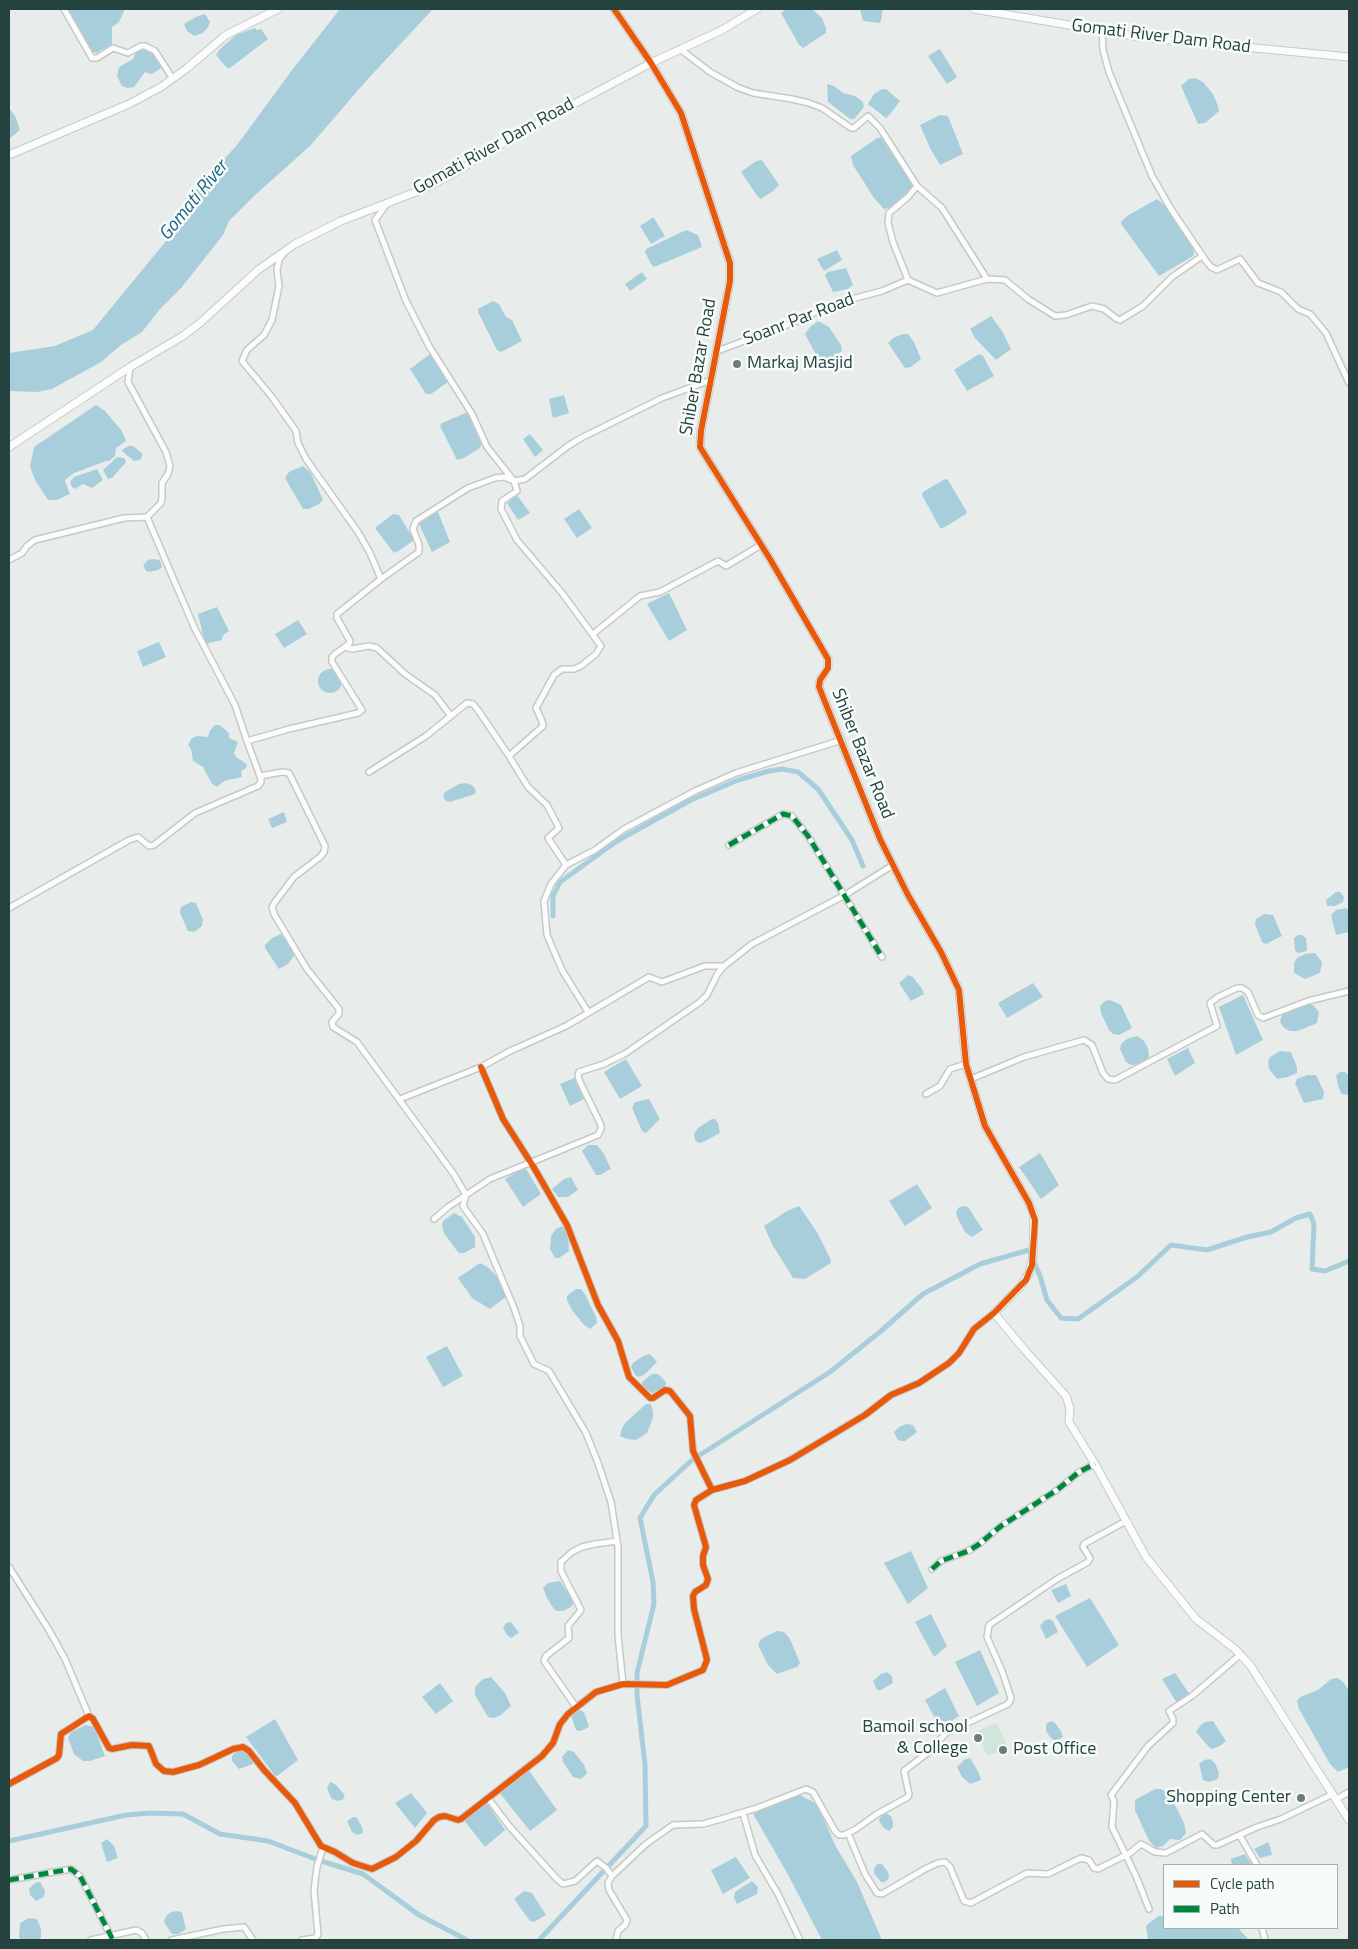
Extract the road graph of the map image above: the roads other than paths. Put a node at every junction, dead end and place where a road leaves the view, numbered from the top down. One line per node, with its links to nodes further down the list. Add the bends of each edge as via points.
1 (64, 9): 10 (street, via 92,58 113,48 128,53 146,46 155,51)
2 (278, 9): 10 (street, via 226,35)
3 (614, 9): 9 (street, Shiber Bazar Road)
4 (757, 9): 7 (street, Gomati River Dam Road, via 722,30)
5 (974, 9): 6 (street, Gomati River Dam Road)
6 (1102, 31): 8 (street, Gomati River Dam Road, via 1175,42); 15 (street, via 1109,72 1152,176)
7 (680, 49): 9 (street, Gomati River Dam Road); 12 (street, via 737,87 822,108 851,128 868,116 880,128)
8 (1349, 57)
9 (651, 63): 13 (street, Gomati River Dam Road, via 523,131 451,176); 18 (street, Shiber Bazar Road, via 684,121 730,263 731,275)
10 (173, 79): 11 (street, via 129,104)
11 (9, 155)
12 (917, 186): 16 (street, via 942,208); 17 (street, via 888,213 893,242)
13 (390, 201): 14 (street, Gomati River Dam Road, via 341,221); 23 (street, via 375,220 406,301 429,346 472,414 487,447)
14 (284, 251): 19 (street, Gomati River Dam Road, via 183,336); 27 (street, via 277,270 279,286 272,320 264,336 248,350 242,361 296,431 306,459 358,532)
15 (1202, 256): 16 (street, via 1172,277 1143,306 1120,320 1092,306 1055,316 1005,280); 21 (street, via 1217,270 1240,259 1258,284 1281,292 1298,309 1310,314 1326,333)
16 (987, 279): 17 (street, via 937,293)
17 (908, 280): 18 (street, Soanr Par Road, via 834,304)
18 (717, 351): 20 (street, Shiber Bazar Road)
19 (130, 367): 22 (street, Gomati River Dam Road); 24 (street, via 128,382 166,452 170,466 162,483 161,503)
20 (711, 380): 23 (street, via 662,398 581,438 525,479); 25 (street, Shiber Bazar Road, via 700,447)
21 (1349, 383)
22 (9, 447)
23 (514, 482): 27 (street, via 504,477 484,480 416,521 413,529 420,552); 28 (street, via 517,491 502,500 501,509 517,540)
24 (147, 517): 26 (street, via 124,518 35,540); 32 (street, via 194,627 235,705)
25 (761, 544): 28 (street, via 726,566 718,561 660,592 640,596); 31 (street, Shiber Bazar Road, via 828,659 828,668 819,686)
26 (9, 560)
27 (381, 579): 29 (street, via 337,614 349,637 349,644)
28 (593, 634): 33 (street, via 601,646 600,650 582,666 574,670 562,669 554,675 536,708 542,726)
29 (345, 647): 30 (street, via 377,648 405,674 435,695); 32 (street, via 332,657 332,662 361,706 361,711)
30 (451, 716): 33 (street, via 462,705 473,704); 34 (street)
31 (842, 740): 37 (street, Shiber Bazar Road); 38 (street, via 736,773 695,791)
32 (247, 741): 35 (street)
33 (509, 756): 38 (street, via 528,787 547,805 559,828 548,838)
34 (369, 772)
35 (260, 776): 40 (street, via 258,786 195,813 154,845 149,846 140,837 134,838); 49 (street, via 289,773 325,846 320,857 294,877 274,902 274,914 308,969 339,1009 332,1022 333,1027 357,1042)
36 (729, 845): 39 (street, via 788,814 808,836)
37 (893, 865): 39 (street); 45 (street, Shiber Bazar Road, via 958,990)
38 (566, 866): 44 (street, via 551,884 544,901 547,935 562,970)
39 (845, 895): 41 (street); 42 (street, via 752,944)
40 (9, 908)
41 (882, 957)
42 (724, 966): 44 (street, via 705,966 662,982 649,977); 50 (street, via 700,1002 620,1056 579,1072 580,1082 601,1125 600,1132 595,1138)
43 (1349, 991): 47 (street, via 1308,1001 1263,1018 1258,1015 1248,992 1237,988 1210,1003 1217,1026 1115,1080 1103,1074 1092,1045 1084,1040 1024,1057)
44 (588, 1012): 46 (street, via 566,1026)
45 (966, 1064): 47 (street, Shiber Bazar Road); 48 (street, via 950,1069 940,1086)
46 (481, 1066): 49 (street); 50 (street, via 503,1119)
47 (971, 1079): 53 (street, Shiber Bazar Road, via 985,1126 1029,1203 1035,1220 1032,1266 1026,1280)
48 (926, 1094)
49 (400, 1099): 51 (street, via 454,1173)
50 (532, 1162): 51 (street, via 490,1179); 55 (street, via 567,1225 598,1305 618,1341 629,1377 650,1398 668,1390 680,1402 691,1420 693,1450)
51 (466, 1195): 52 (street); 57 (street, via 463,1206 489,1246 514,1308 520,1336 534,1364 549,1371 586,1434 611,1502)
52 (434, 1219)
53 (994, 1313): 54 (street, via 1066,1396 1070,1408 1068,1422); 55 (street, via 971,1333 954,1358 919,1383 891,1395 865,1415 790,1460 745,1482)
54 (1095, 1464): 56 (street); 59 (street, via 1079,1472 978,1545)
55 (712, 1490): 61 (street, via 696,1500 694,1505 706,1546 703,1565 708,1578 706,1585 694,1592 693,1601 707,1662 702,1671 668,1685)
56 (1126, 1521): 60 (street, via 1146,1557 1184,1606); 70 (street, via 1084,1544 1089,1561 988,1627 987,1637 1011,1698 1008,1704 941,1738 930,1752 904,1771 908,1797)
57 (617, 1542): 61 (street, via 618,1635); 62 (street, via 582,1547 560,1564 580,1610 568,1626 569,1638 544,1661)
58 (9, 1567): 63 (street, via 65,1659)
59 (932, 1569)
60 (1241, 1654): 66 (street); 73 (street, via 1192,1696 1169,1711 1173,1724 1148,1746 1111,1796 1114,1802 1112,1827)
61 (623, 1684): 62 (street, via 596,1692)
62 (576, 1707): 67 (street, via 560,1724 548,1751)
63 (89, 1716): 64 (street, via 60,1736 57,1758); 72 (street, via 109,1748 149,1746 156,1764 164,1771 173,1772 199,1765 241,1747 247,1749 295,1803)
64 (9, 1784)
65 (1349, 1792): 66 (street)
66 (1335, 1796): 69 (street); 71 (street)
67 (488, 1798): 72 (street, via 458,1820 445,1816 434,1820 396,1857 372,1869); 75 (street, via 509,1826 563,1884 575,1881 596,1861)
68 (743, 1813): 70 (street, via 806,1789 813,1792 835,1831 840,1835); 75 (street, via 703,1824 673,1825 646,1844); 85 (street, via 755,1855)
69 (1349, 1820)
70 (848, 1833): 73 (street, via 865,1874 877,1893 882,1894 924,1869 946,1862 967,1903 976,1902 1027,1873 1048,1874 1081,1858 1089,1860 1098,1869)
71 (1240, 1836): 73 (street, via 1215,1846 1202,1834 1166,1853 1155,1852 1141,1844); 74 (street)
72 (323, 1847): 83 (street, via 314,1890 318,1935)
73 (1126, 1855): 77 (street)
74 (1256, 1864)
75 (612, 1876): 84 (street, via 608,1882 609,1890 627,1920 618,1931)
76 (9, 1880): 78 (street, via 72,1869 80,1876)
77 (1149, 1909)
78 (112, 1938): 79 (street); 80 (street, via 136,1930)
79 (91, 1940)
80 (146, 1940)
81 (172, 1940): 82 (street, via 244,1927)
82 (253, 1940)
83 (302, 1940)
84 (616, 1940)
85 (800, 1940)

